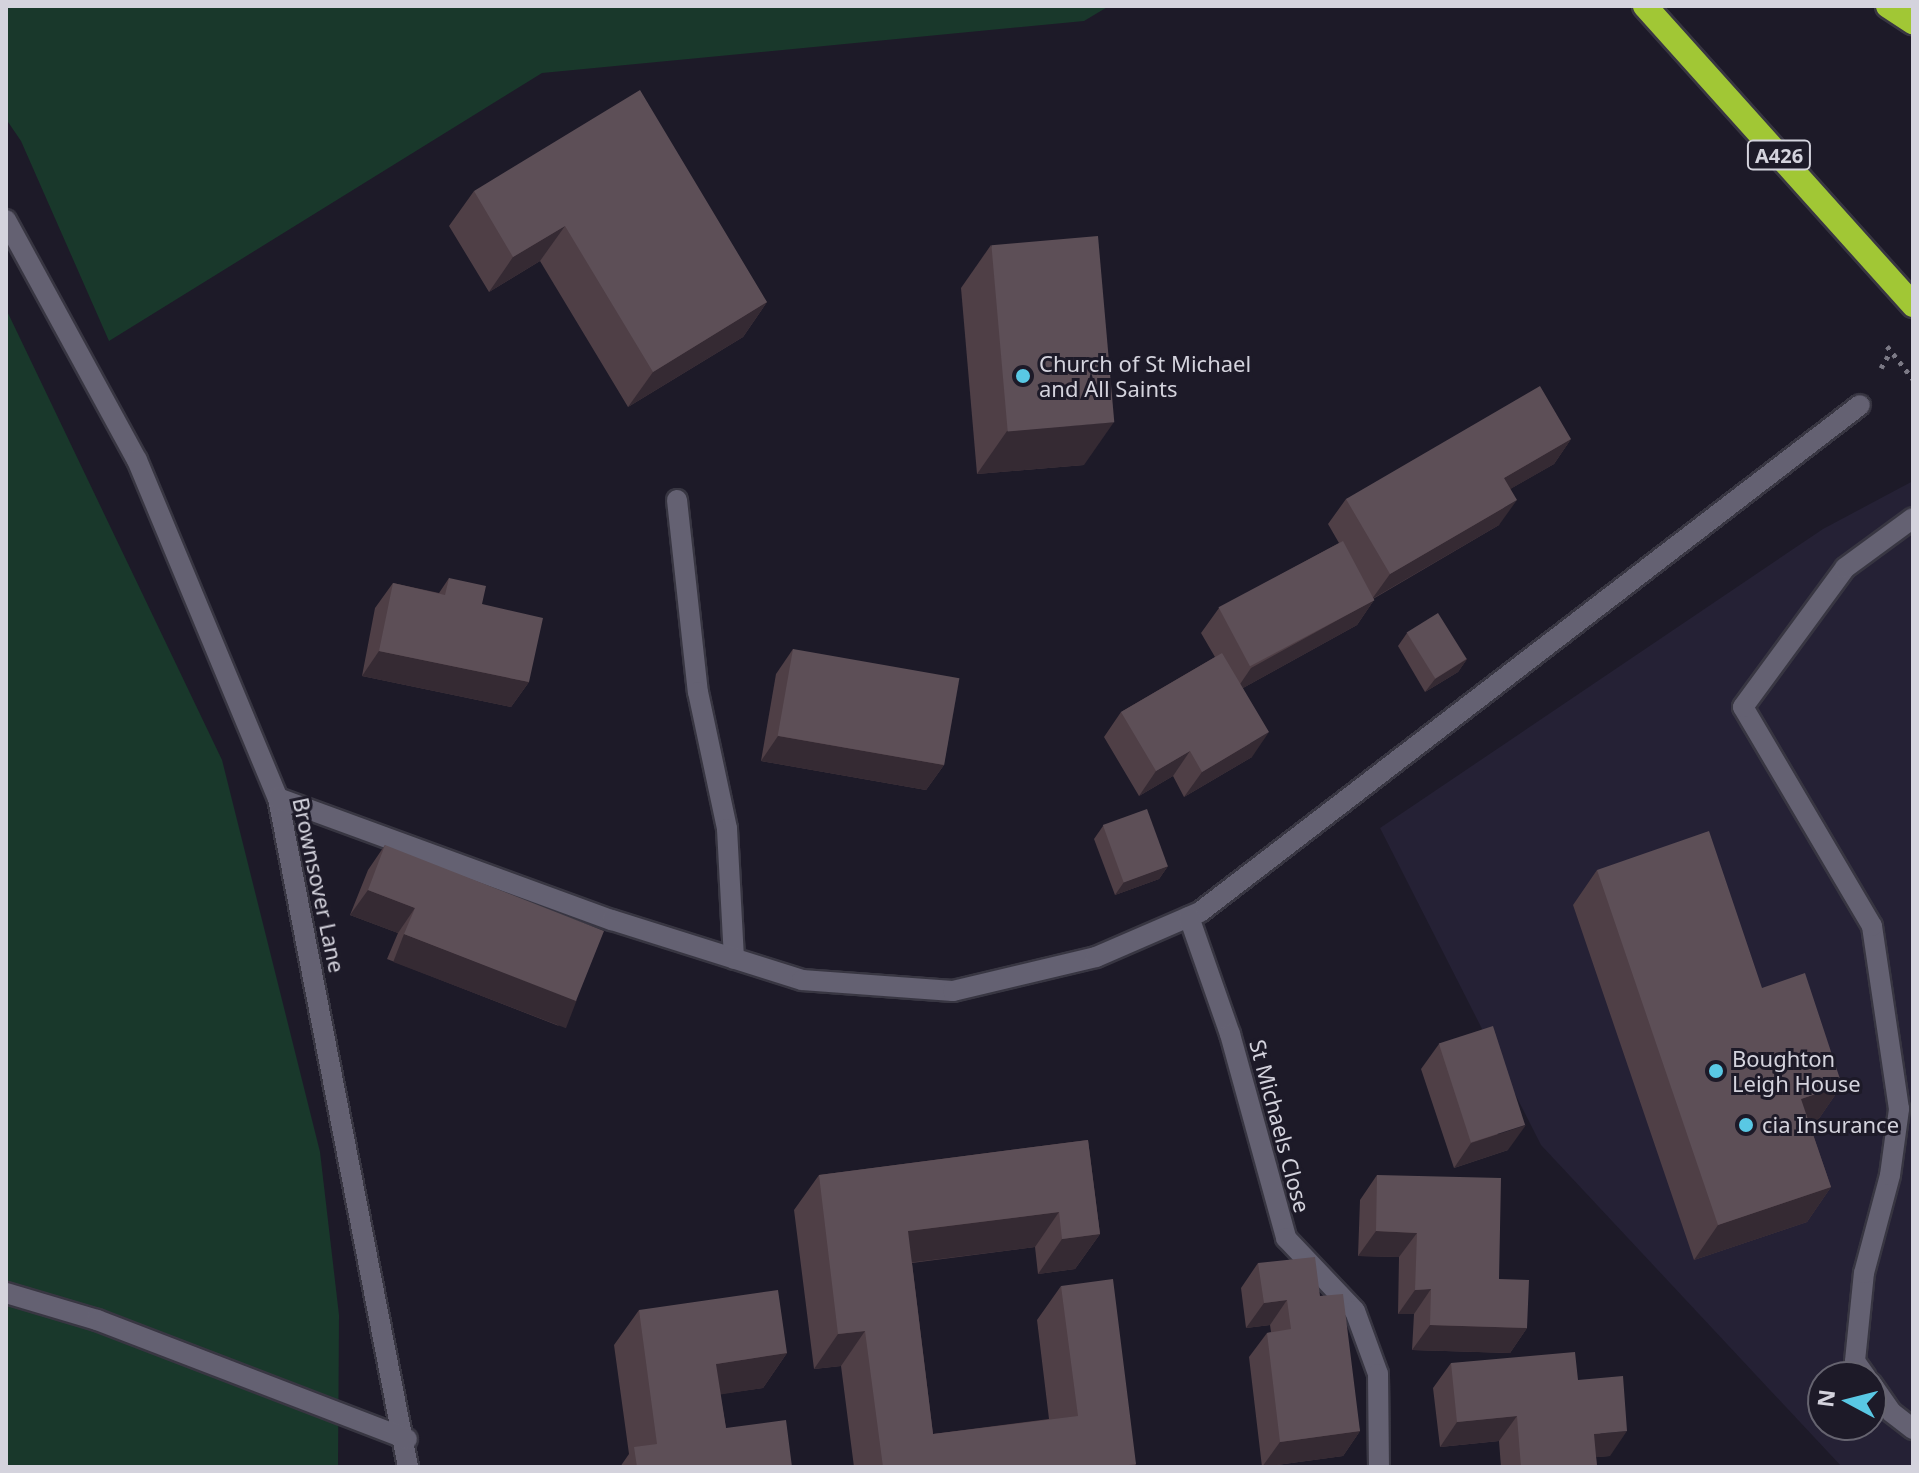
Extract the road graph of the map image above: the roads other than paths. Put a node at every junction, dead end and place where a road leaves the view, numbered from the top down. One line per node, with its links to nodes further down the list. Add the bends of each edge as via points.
1 (1645, 6): 5 (highway, A426)
2 (1888, 6): 3 (highway)
3 (1913, 22)
4 (6, 220): 9 (street, Brownsover Lane, via 137,460)
5 (1913, 305)
6 (1860, 405): 10 (street)
7 (677, 500): 11 (street, via 698,692 727,829)
8 (1913, 518): 13 (street, via 1845,568 1743,707 1872,926 1899,1109 1890,1175 1864,1273)
9 (278, 798): 11 (street); 16 (street, Brownsover Lane)
10 (1189, 917): 11 (street, via 1096,957 953,991 802,980); 18 (street, St Michaels Close, via 1230,1034 1286,1238 1355,1311 1378,1374)
11 (734, 959)
12 (6, 1293): 16 (street, via 97,1320)
13 (1855, 1361)
14 (1887, 1406): 15 (street)
15 (1913, 1429)
16 (407, 1439): 17 (street, Brownsover Lane)
17 (408, 1467)
18 (1379, 1467)

